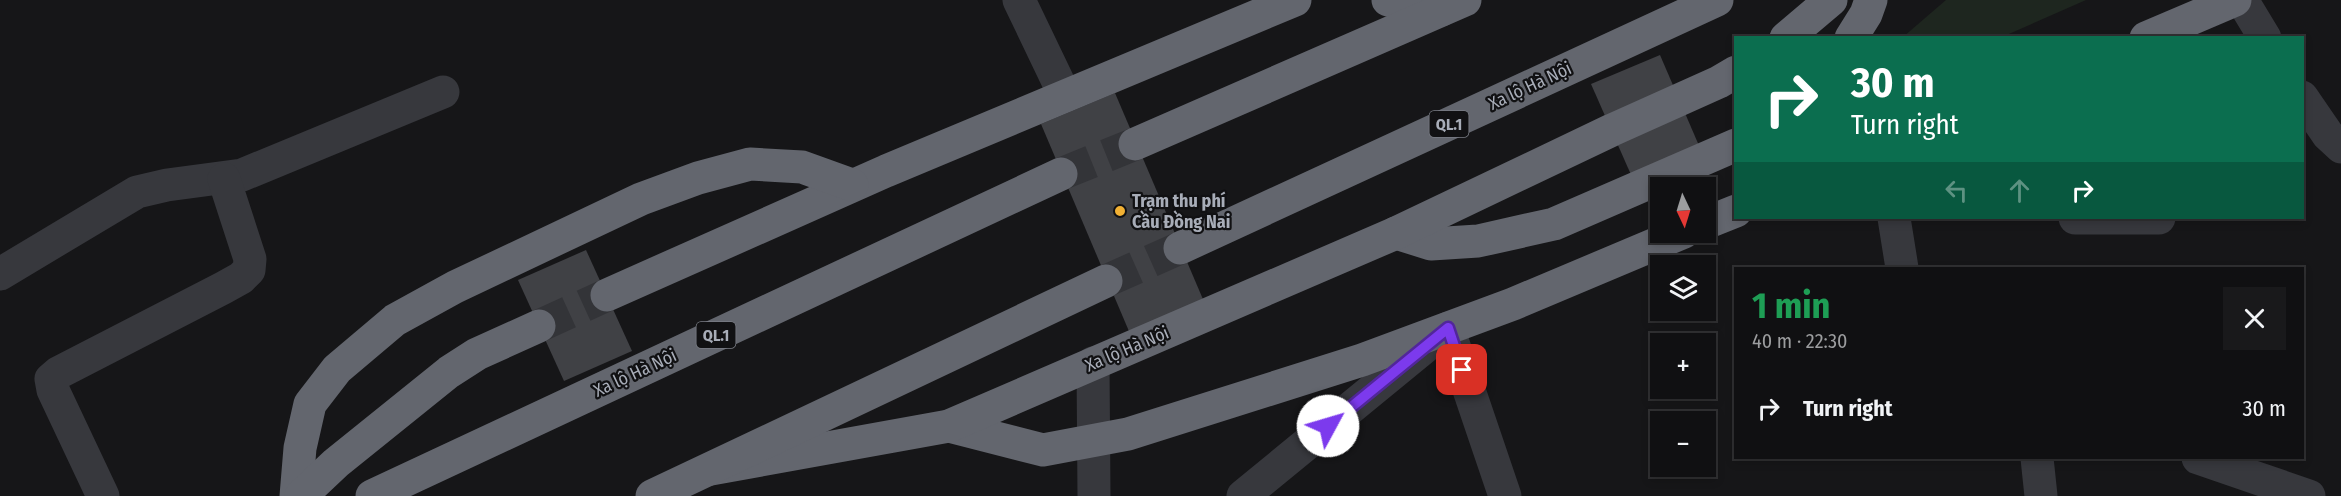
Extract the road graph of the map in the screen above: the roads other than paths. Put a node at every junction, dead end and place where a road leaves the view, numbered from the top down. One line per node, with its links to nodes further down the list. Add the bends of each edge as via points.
1 (1019, 0): 17 (street)
2 (1295, 0): 10 (highway)
3 (1388, 0): 9 (highway)
4 (1717, 0): 30 (highway, Xa lộ Hà Nội / QL.1)
5 (1832, 0): 11 (highway)
6 (1871, 0): 12 (highway)
7 (2235, 0): 13 (highway)
8 (2242, 0): 14 (street)
9 (1453, 5): 19 (highway)
10 (1245, 9): 17 (highway)
11 (1788, 36)
12 (1852, 36)
13 (2151, 36)
14 (2264, 36)
15 (1734, 73): 28 (highway, Xa lộ Hà Nội)
16 (443, 92): 23 (street, via 264,167)
17 (1065, 96): 24 (highway)
18 (2304, 100): 21 (street)
19 (1136, 144)
20 (1734, 146): 28 (highway, via 1535,229 1478,241 1431,244)
21 (2341, 147)
22 (1061, 174): 46 (highway, Xa lộ Hà Nội / QL.1)
23 (224, 179): 32 (street, via 137,192); 43 (street, via 250,259 249,270 223,288 51,379)
24 (852, 185): 34 (highway); 44 (highway, via 802,167 750,164 698,178 641,199 465,282 395,320 337,369 310,404 300,448)
25 (1734, 212): 26 (highway)
26 (1716, 219)
27 (1894, 219): 31 (street)
28 (1396, 233): 37 (highway, Xa lộ Hà Nội)
29 (1658, 243): 36 (highway)
30 (1180, 248)
31 (1902, 267)
32 (0, 274)
33 (1106, 281): 42 (highway, Xa lộ Hà Nội)
34 (607, 295)
35 (539, 326): 45 (highway, via 448,372)
36 (1448, 328): 39 (highway, via 1362,360); 49 (street); 50 (street)
37 (1093, 363): 38 (highway, Xa lộ Hà Nội); 39 (street)
38 (949, 426): 39 (highway, via 1043,450); 42 (highway, Xa lộ Hà Nội)
39 (1093, 442): 48 (street)
40 (2037, 459): 51 (street)
41 (2201, 459): 52 (street)
42 (711, 469): 47 (highway, Xa lộ Hà Nội)
43 (103, 496)
44 (296, 496)
45 (301, 496)
46 (372, 496)
47 (652, 496)
48 (1094, 496)
49 (1243, 496)
50 (1505, 496)
51 (2041, 496)
52 (2309, 496)

